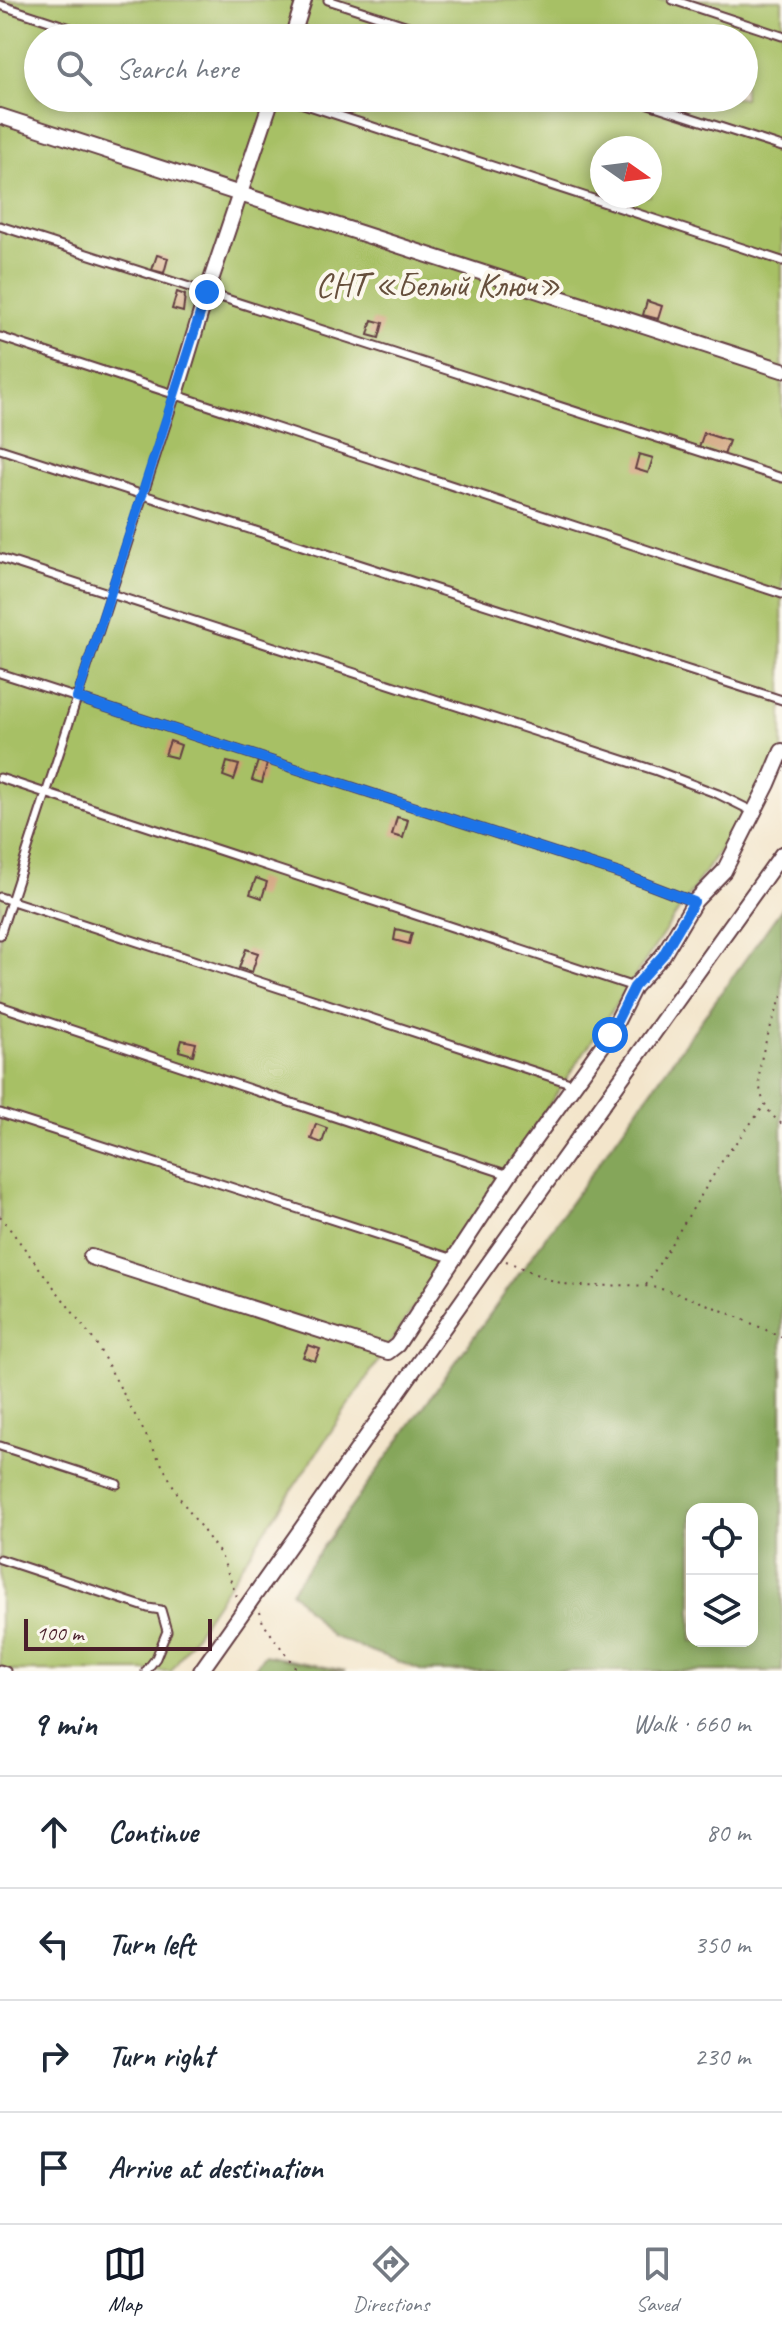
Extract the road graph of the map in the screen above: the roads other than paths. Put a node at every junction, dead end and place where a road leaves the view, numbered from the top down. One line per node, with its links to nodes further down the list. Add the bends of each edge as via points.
1 (304, 0): 6 (street)
2 (328, 0): 7 (lane)
3 (673, 0): 8 (lane)
4 (0, 5): 5 (lane)
5 (58, 24)
6 (296, 24)
7 (402, 24)
8 (746, 24)
9 (758, 28): 10 (lane)
10 (782, 36)
11 (267, 112): 16 (street)
12 (328, 112): 18 (lane)
13 (673, 112): 15 (lane)
14 (0, 116): 16 (street)
15 (782, 147)
16 (241, 194): 19 (street); 21 (street)
17 (0, 226): 19 (lane)
18 (782, 261)
19 (207, 292): 22 (street); 24 (lane)
20 (0, 337): 22 (lane)
21 (782, 370)
22 (176, 394): 25 (lane); 28 (lane)
23 (0, 449): 25 (lane)
24 (782, 478)
25 (143, 495): 27 (lane); 31 (lane)
26 (0, 558): 27 (lane)
27 (111, 594): 30 (lane); 35 (lane, via 657,771)
28 (782, 594)
29 (0, 673): 30 (lane)
30 (77, 698): 34 (lane); 39 (lane)
31 (782, 700)
32 (782, 751): 35 (street)
33 (0, 778): 34 (lane)
34 (46, 793): 38 (lane); 41 (lane)
35 (754, 812): 39 (street, via 724,871)
36 (782, 854): 54 (street)
37 (0, 897): 38 (lane)
38 (11, 900): 40 (lane); 43 (lane)
39 (694, 902): 41 (street, via 663,955)
40 (0, 935)
41 (634, 987): 43 (street, via 610,1035)
42 (0, 1006): 45 (lane)
43 (575, 1085): 45 (street)
44 (0, 1113): 47 (lane)
45 (509, 1175): 47 (street)
46 (91, 1257): 47 (street, via 388,1352)
47 (454, 1259)
48 (0, 1446): 49 (lane)
49 (117, 1484)
50 (0, 1559): 53 (lane, via 161,1610 167,1631)
51 (0, 1669): 52 (lane)
52 (6, 1671)
53 (146, 1671)
54 (201, 1671)

